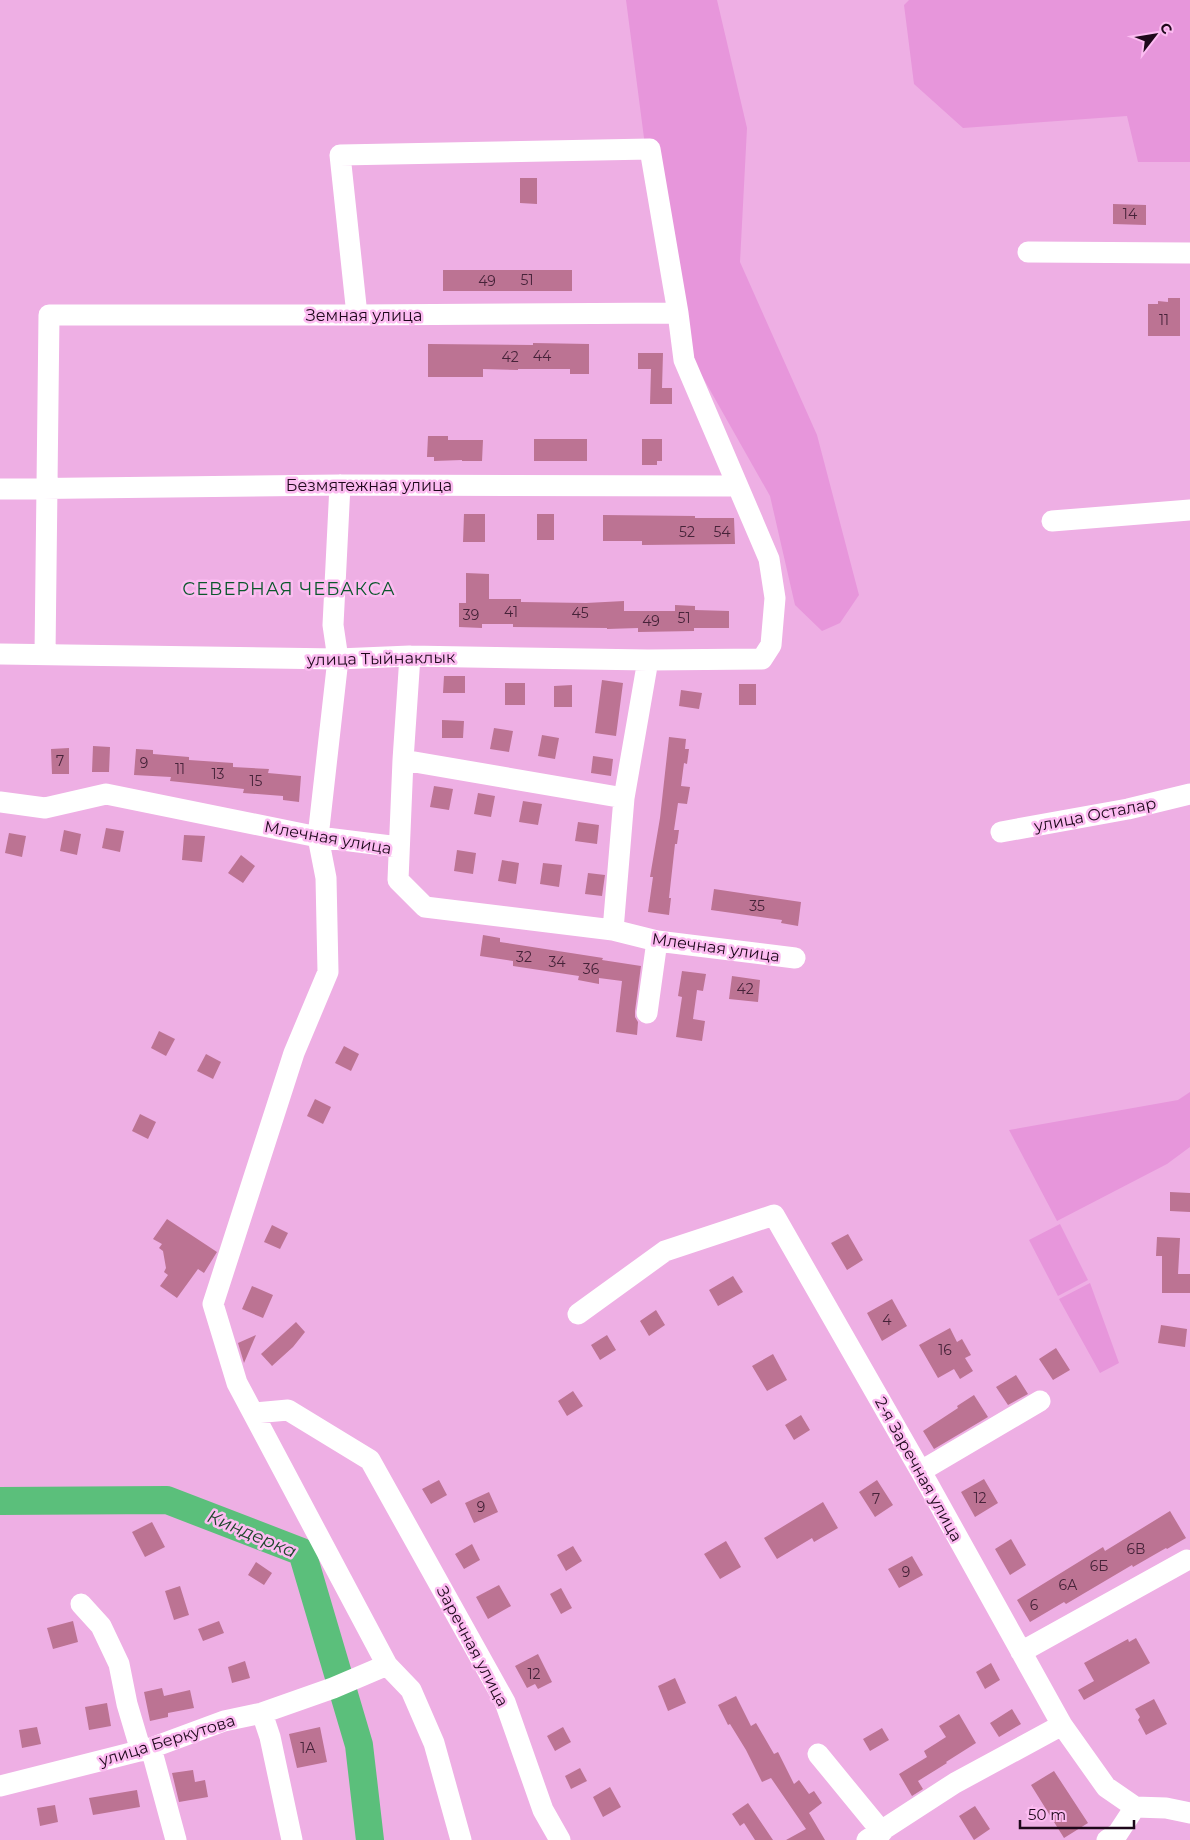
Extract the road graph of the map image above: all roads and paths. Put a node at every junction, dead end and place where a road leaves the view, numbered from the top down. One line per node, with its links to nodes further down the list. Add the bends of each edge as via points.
1 (1028, 252): 2 (street)
2 (1190, 253)
3 (678, 313): 4 (street, Земная улица); 4 (street, via 650,149 340,155); 5 (street, via 684,360)
4 (357, 315): 7 (street, Земная улица, via 49,315)
5 (737, 484): 6 (street, Безмятежная улица); 15 (street, улица Тыйнаклык, via 770,559 774,598 771,645 762,659)
6 (340, 485): 7 (street, Безмятежная улица); 14 (street, via 333,625)
7 (47, 488): 8 (street, Безмятежная улица); 12 (street)
8 (0, 489)
9 (1190, 510): 10 (street)
10 (1052, 521)
11 (0, 654): 12 (street, улица Тыйнаклык)
12 (44, 655): 14 (street, улица Тыйнаклык)
13 (410, 656): 14 (street, улица Тыйнаклык); 15 (street, улица Тыйнаклык); 16 (street)
14 (338, 660): 21 (street)
15 (648, 660): 18 (street)
16 (403, 760): 18 (street); 22 (street)
17 (1190, 794): 20 (street, улица Осталар)
18 (624, 798): 23 (street)
19 (0, 802): 21 (street, Млечная улица, via 46,808 106,794)
20 (1001, 832)
21 (318, 837): 22 (street, Млечная улица); 29 (street, via 326,878 328,972 294,1053 213,1304 237,1383)
22 (399, 847): 23 (street, Млечная улица, via 398,880 425,907)
23 (613, 930): 24 (street, Млечная улица)
24 (657, 941): 25 (street, Млечная улица); 26 (street)
25 (795, 958)
26 (647, 1012)
27 (578, 1314): 30 (street, 2-я Заречная улица, via 665,1252 774,1215)
28 (1040, 1401): 30 (street)
29 (254, 1413): 34 (street); 46 (street, Заречная улица, via 288,1410 370,1460 505,1702 543,1810)
30 (921, 1471): 33 (street, 2-я Заречная улица)
31 (1188, 1560): 33 (street)
32 (81, 1604): 37 (street, via 101,1626 119,1664 127,1704)
33 (1021, 1652): 36 (street, 2-я Заречная улица)
34 (387, 1665): 35 (street, улица Беркутова, via 355,1680); 45 (street, via 411,1690 434,1742)
35 (262, 1713): 37 (street, улица Беркутова, via 224,1721); 44 (street)
36 (1062, 1725): 40 (street, 2-я Заречная улица, via 1106,1787); 42 (street, via 955,1782)
37 (146, 1750): 39 (street, улица Беркутова); 43 (street)
38 (818, 1754): 42 (street)
39 (0, 1786)
40 (1135, 1807): 41 (street); 47 (street, via 1118,1833)
41 (1190, 1813)
42 (874, 1836)
43 (176, 1840)
44 (292, 1840)
45 (461, 1840)
46 (560, 1840)
47 (1107, 1840)

